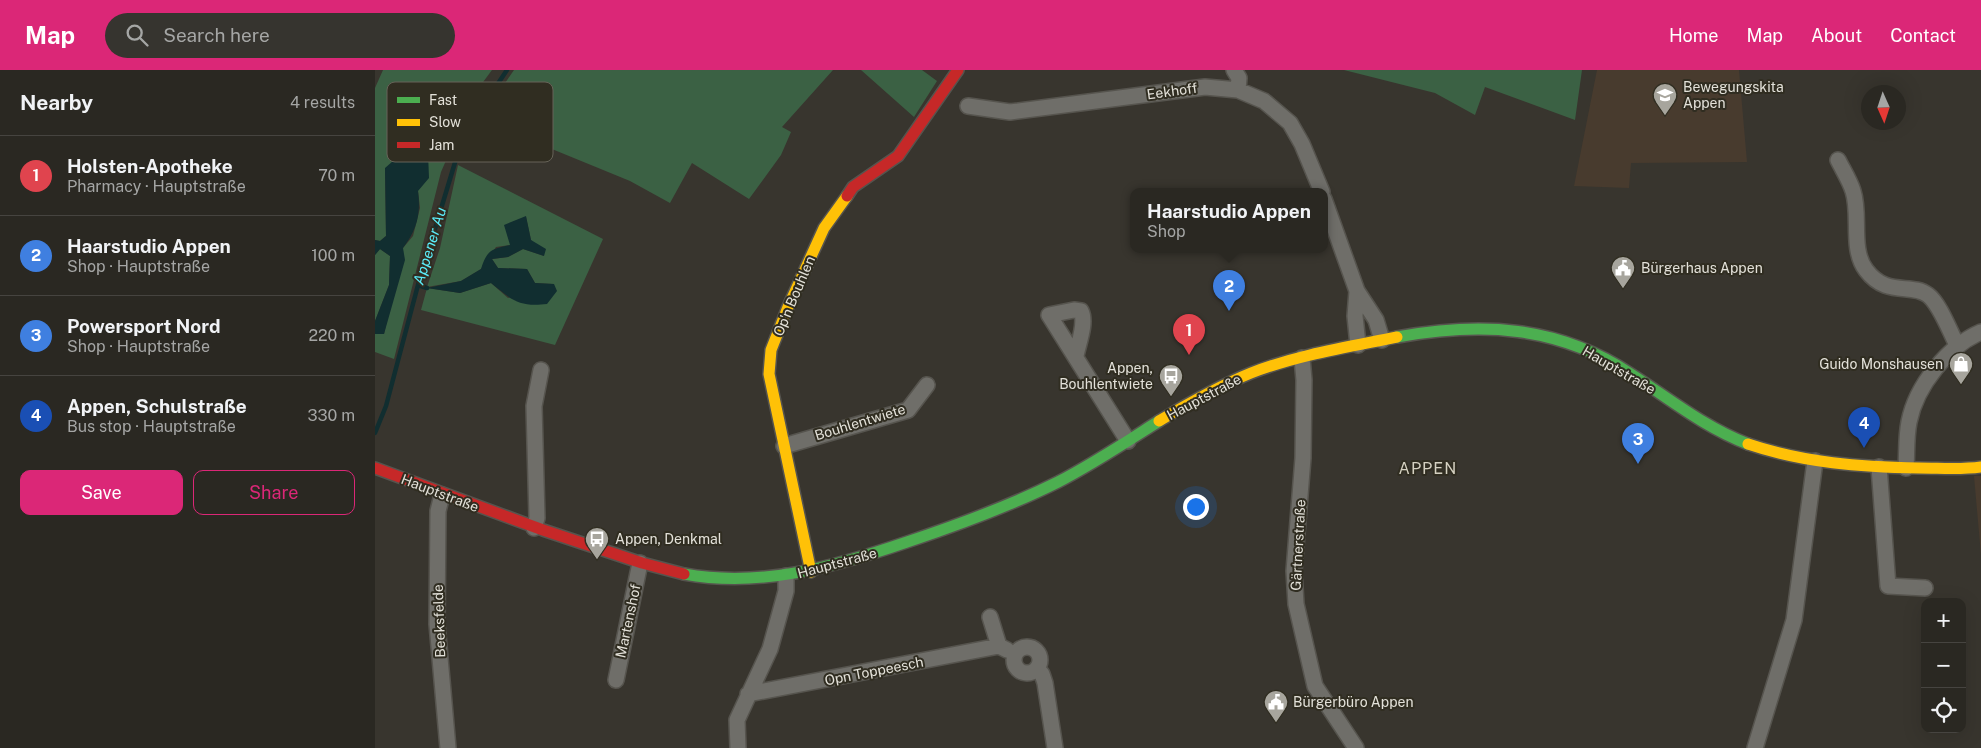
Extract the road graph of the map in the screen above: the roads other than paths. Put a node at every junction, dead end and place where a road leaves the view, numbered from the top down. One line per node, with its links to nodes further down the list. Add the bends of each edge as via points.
1 (958, 70): 18 (main road, Op'n Bouhlen, via 898,156 853,187 824,228 771,350 769,374)
2 (1234, 70): 3 (street, via 1239,78)
3 (1238, 90): 4 (street, Eekhoff, via 1205,87 1010,112); 6 (street, Eekhoff, via 1264,100 1290,123 1303,144)
4 (968, 106)
5 (1838, 160): 12 (street, via 1854,192 1860,255 1865,270 1881,284 1922,292 1931,297)
6 (1320, 188)
7 (1328, 210): 8 (street)
8 (1357, 291): 10 (street, via 1376,320); 11 (street)
9 (1981, 332): 12 (street)
10 (1382, 340): 11 (main road, Hauptstraße); 19 (main road, Hauptstraße, via 1477,328 1517,329 1545,335 1590,350 1714,429 1762,449)
11 (1358, 345): 14 (main road, Hauptstraße)
12 (1957, 345): 23 (street, via 1934,371 1912,409)
13 (1076, 356): 17 (street)
14 (1302, 358): 17 (main road, Hauptstraße, via 1261,370 1216,389); 37 (street, Gärtnerstraße, via 1303,458 1294,571 1296,604 1315,686)
15 (541, 370): 25 (street, via 534,406 537,518)
16 (927, 385): 18 (street, Bouhlentwiete, via 908,410)
17 (1128, 441): 27 (main road, Hauptstraße, via 1082,470 1013,503 881,551)
18 (784, 446): 27 (main road, Op'n Bouhlen)
19 (1815, 461): 20 (main road, Hauptstraße); 38 (street, via 1794,620)
20 (1879, 467): 23 (main road, Hauptstraße); 29 (street, via 1888,586)
21 (1981, 467): 23 (main road, Hauptstraße)
22 (375, 468): 24 (main road, Hauptstraße)
23 (1906, 468)
24 (442, 495): 25 (main road, Hauptstraße); 34 (street, Beeksfelde, via 438,511 437,624)
25 (534, 528): 26 (main road, Hauptstraße)
26 (641, 563): 28 (main road, Hauptstraße, via 709,578); 32 (street, Martenshof)
27 (811, 572): 28 (main road, Hauptstraße)
28 (786, 576): 33 (street, via 786,590 769,649)
29 (1925, 588)
30 (990, 617): 31 (street)
31 (999, 646): 33 (street, Opn Toppeesch); 36 (street, via 1015,654 1022,648 1036,651 1040,659 1037,668 1045,682)
32 (616, 680)
33 (748, 694): 35 (street, via 737,720)
34 (448, 748)
35 (739, 748)
36 (1055, 748)
37 (1356, 748)
38 (1755, 748)

